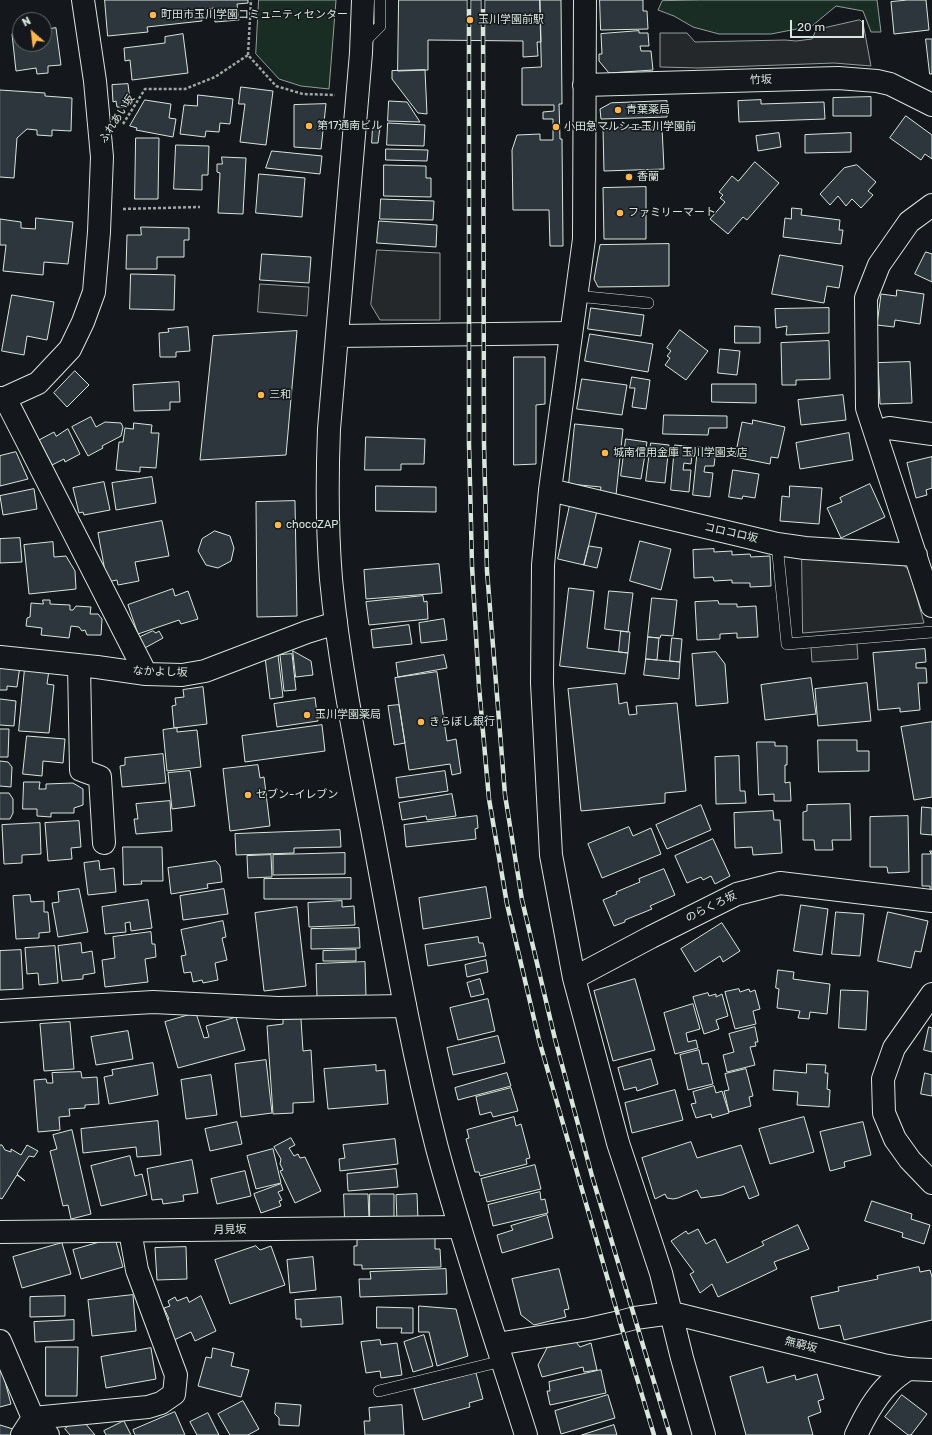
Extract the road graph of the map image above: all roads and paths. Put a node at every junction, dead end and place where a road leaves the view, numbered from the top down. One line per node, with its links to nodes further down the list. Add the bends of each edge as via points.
1 (83, 0): 11 (street, via 95,81)
2 (251, 0): 7 (path)
3 (363, 0): 6 (street)
4 (380, 0): 6 (lane, via 380,26)
5 (585, 0): 8 (street)
6 (362, 45): 18 (street)
7 (248, 55): 9 (path, via 276,86 303,94); 11 (path, ふれあい坂, via 215,77 185,89 145,89)
8 (584, 85): 10 (street, 竹坂, via 861,79 890,84); 15 (street, via 584,238)
9 (335, 96)
10 (932, 105)
11 (102, 156): 14 (street)
12 (932, 205): 20 (street, via 904,228 879,265 866,298 867,408)
13 (200, 207): 14 (path)
14 (100, 209): 19 (street, via 94,292 70,350 38,383)
15 (576, 296): 16 (lane); 17 (street)
16 (648, 303)
17 (571, 333): 18 (street); 22 (street)
18 (337, 336): 26 (street, via 327,477 331,577)
19 (2, 398): 30 (street)
20 (875, 432): 21 (street, via 889,428); 24 (street)
21 (932, 434)
22 (550, 490): 23 (street, コロコロ坂); 33 (street, via 543,565 542,683 551,855)
23 (777, 544): 24 (street, コロコロ坂); 27 (lane, via 786,644)
24 (916, 555): 25 (street)
25 (932, 606)
26 (336, 623): 30 (street, なかよし坂, via 205,671 182,675); 35 (street)
27 (932, 632)
28 (0, 657): 29 (street, なかよし坂)
29 (79, 665): 30 (street, なかよし坂); 31 (street, via 81,770 100,777)
30 (146, 674)
31 (104, 843)
32 (932, 901): 33 (street, のらくろ坂, via 780,883 737,894)
33 (574, 978): 41 (street, via 618,1143)
34 (932, 994): 37 (street, via 894,1048 883,1079 884,1113 895,1139 910,1160)
35 (405, 1006): 36 (street, via 278,1008 153,1002); 38 (street, via 427,1107)
36 (0, 1011)
37 (932, 1183)
38 (459, 1227): 39 (street, 月見坂); 43 (street)
39 (130, 1231): 40 (street, 月見坂); 47 (street, via 138,1270 176,1375 174,1394 161,1403 148,1407)
40 (0, 1232)
41 (672, 1313): 43 (street, via 635,1318); 44 (street, 無窮坂); 50 (street)
42 (0, 1341): 47 (street)
43 (500, 1352): 46 (lane); 49 (street)
44 (908, 1369): 45 (street, 無窮坂); 51 (street, via 890,1382 878,1396)
45 (932, 1370)
46 (379, 1391)
47 (28, 1426): 48 (street)
48 (48, 1435)
49 (526, 1435)
50 (704, 1435)
51 (856, 1435)

